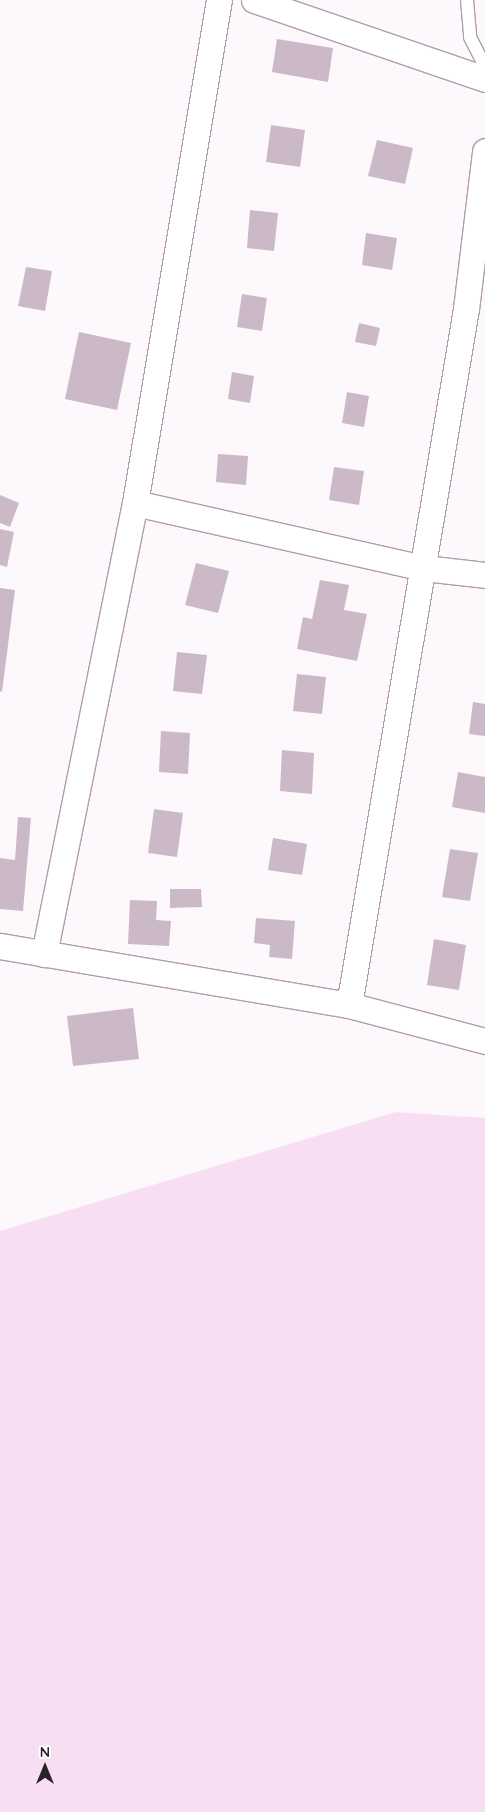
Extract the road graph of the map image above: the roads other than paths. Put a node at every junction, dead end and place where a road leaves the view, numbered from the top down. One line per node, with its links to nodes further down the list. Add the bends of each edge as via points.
1 (219, 0): 7 (street)
2 (254, 0): 5 (street)
3 (467, 0): 4 (lane, via 470,37)
4 (485, 66)
5 (485, 79)
6 (485, 150): 8 (street, via 466,309)
7 (135, 503): 8 (street); 11 (street)
8 (424, 568): 9 (street); 12 (street)
9 (485, 575)
10 (0, 946): 11 (street)
11 (44, 954): 12 (street)
12 (349, 1005): 13 (street)
13 (485, 1041)

